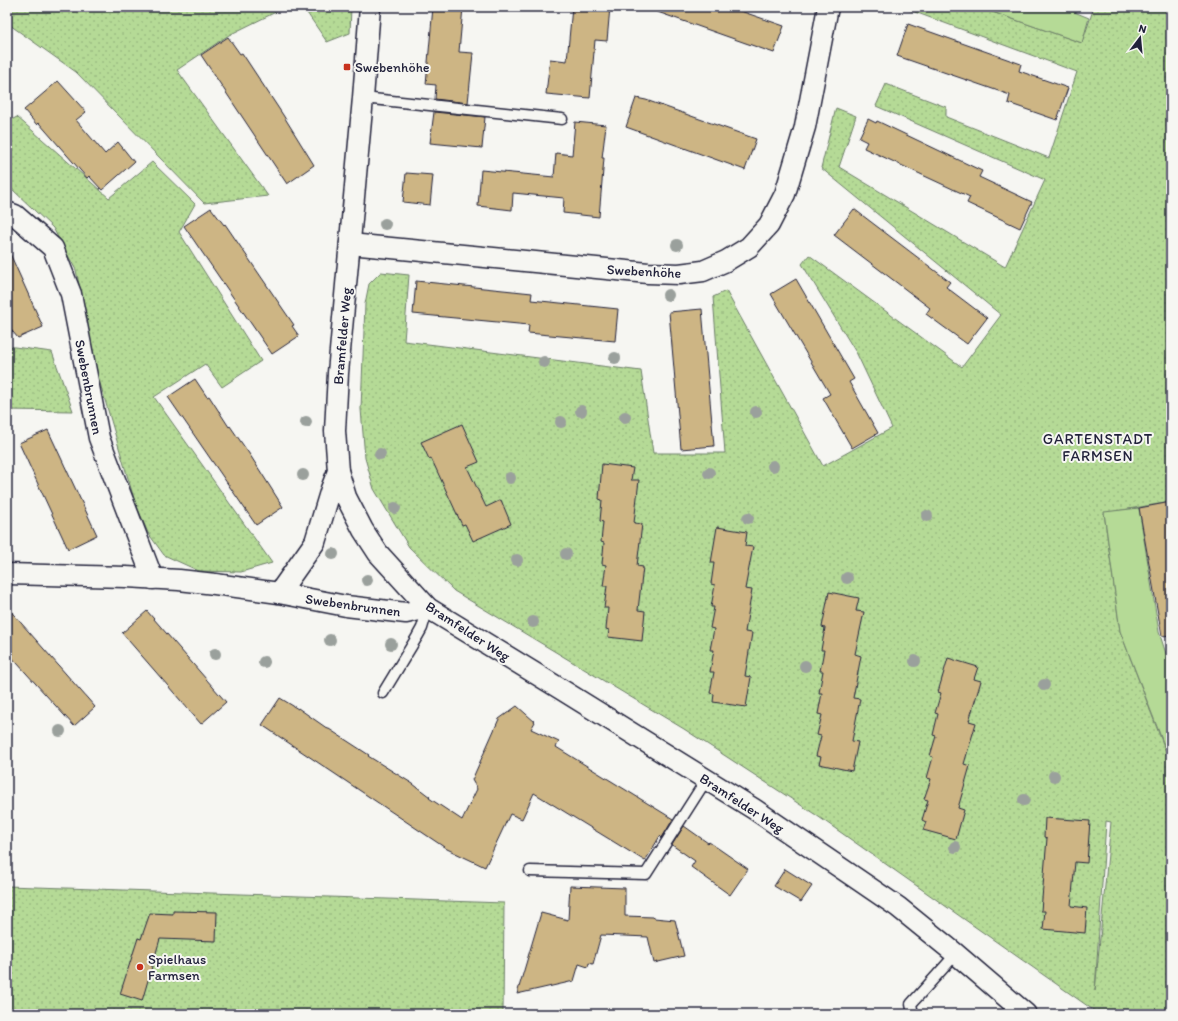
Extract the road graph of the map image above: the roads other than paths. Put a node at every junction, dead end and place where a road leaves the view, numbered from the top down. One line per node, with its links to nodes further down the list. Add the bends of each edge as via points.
1 (370, 7): 3 (street, Bramfelder Weg)
2 (828, 7): 6 (street, Swebenhöhe, via 805,127 785,194 769,225 749,247 726,261 703,271 679,274 648,273)
3 (363, 98): 4 (lane); 6 (street, Bramfelder Weg)
4 (562, 119)
5 (7, 212): 9 (street, Swebenbrunnen, via 15,215 53,248 71,294 99,438)
6 (350, 244): 7 (street, Bramfelder Weg, via 335,424)
7 (338, 471): 10 (street, Swebenbrunnen, via 315,542); 11 (street, Bramfelder Weg, via 346,497 378,553)
8 (7, 574): 9 (street, Swebenbrunnen)
9 (153, 579): 10 (street, Swebenbrunnen)
10 (279, 593): 11 (street, Swebenbrunnen, via 346,606 406,613)
11 (428, 608): 12 (lane, via 422,628); 13 (street, Bramfelder Weg)
12 (383, 693)
13 (706, 780): 14 (lane, via 646,874); 15 (street, Bramfelder Weg, via 754,809 898,907)
14 (530, 871)
15 (956, 954): 16 (lane, via 911,1004); 17 (street, Bramfelder Weg)
16 (913, 1014)
17 (1026, 1014)

